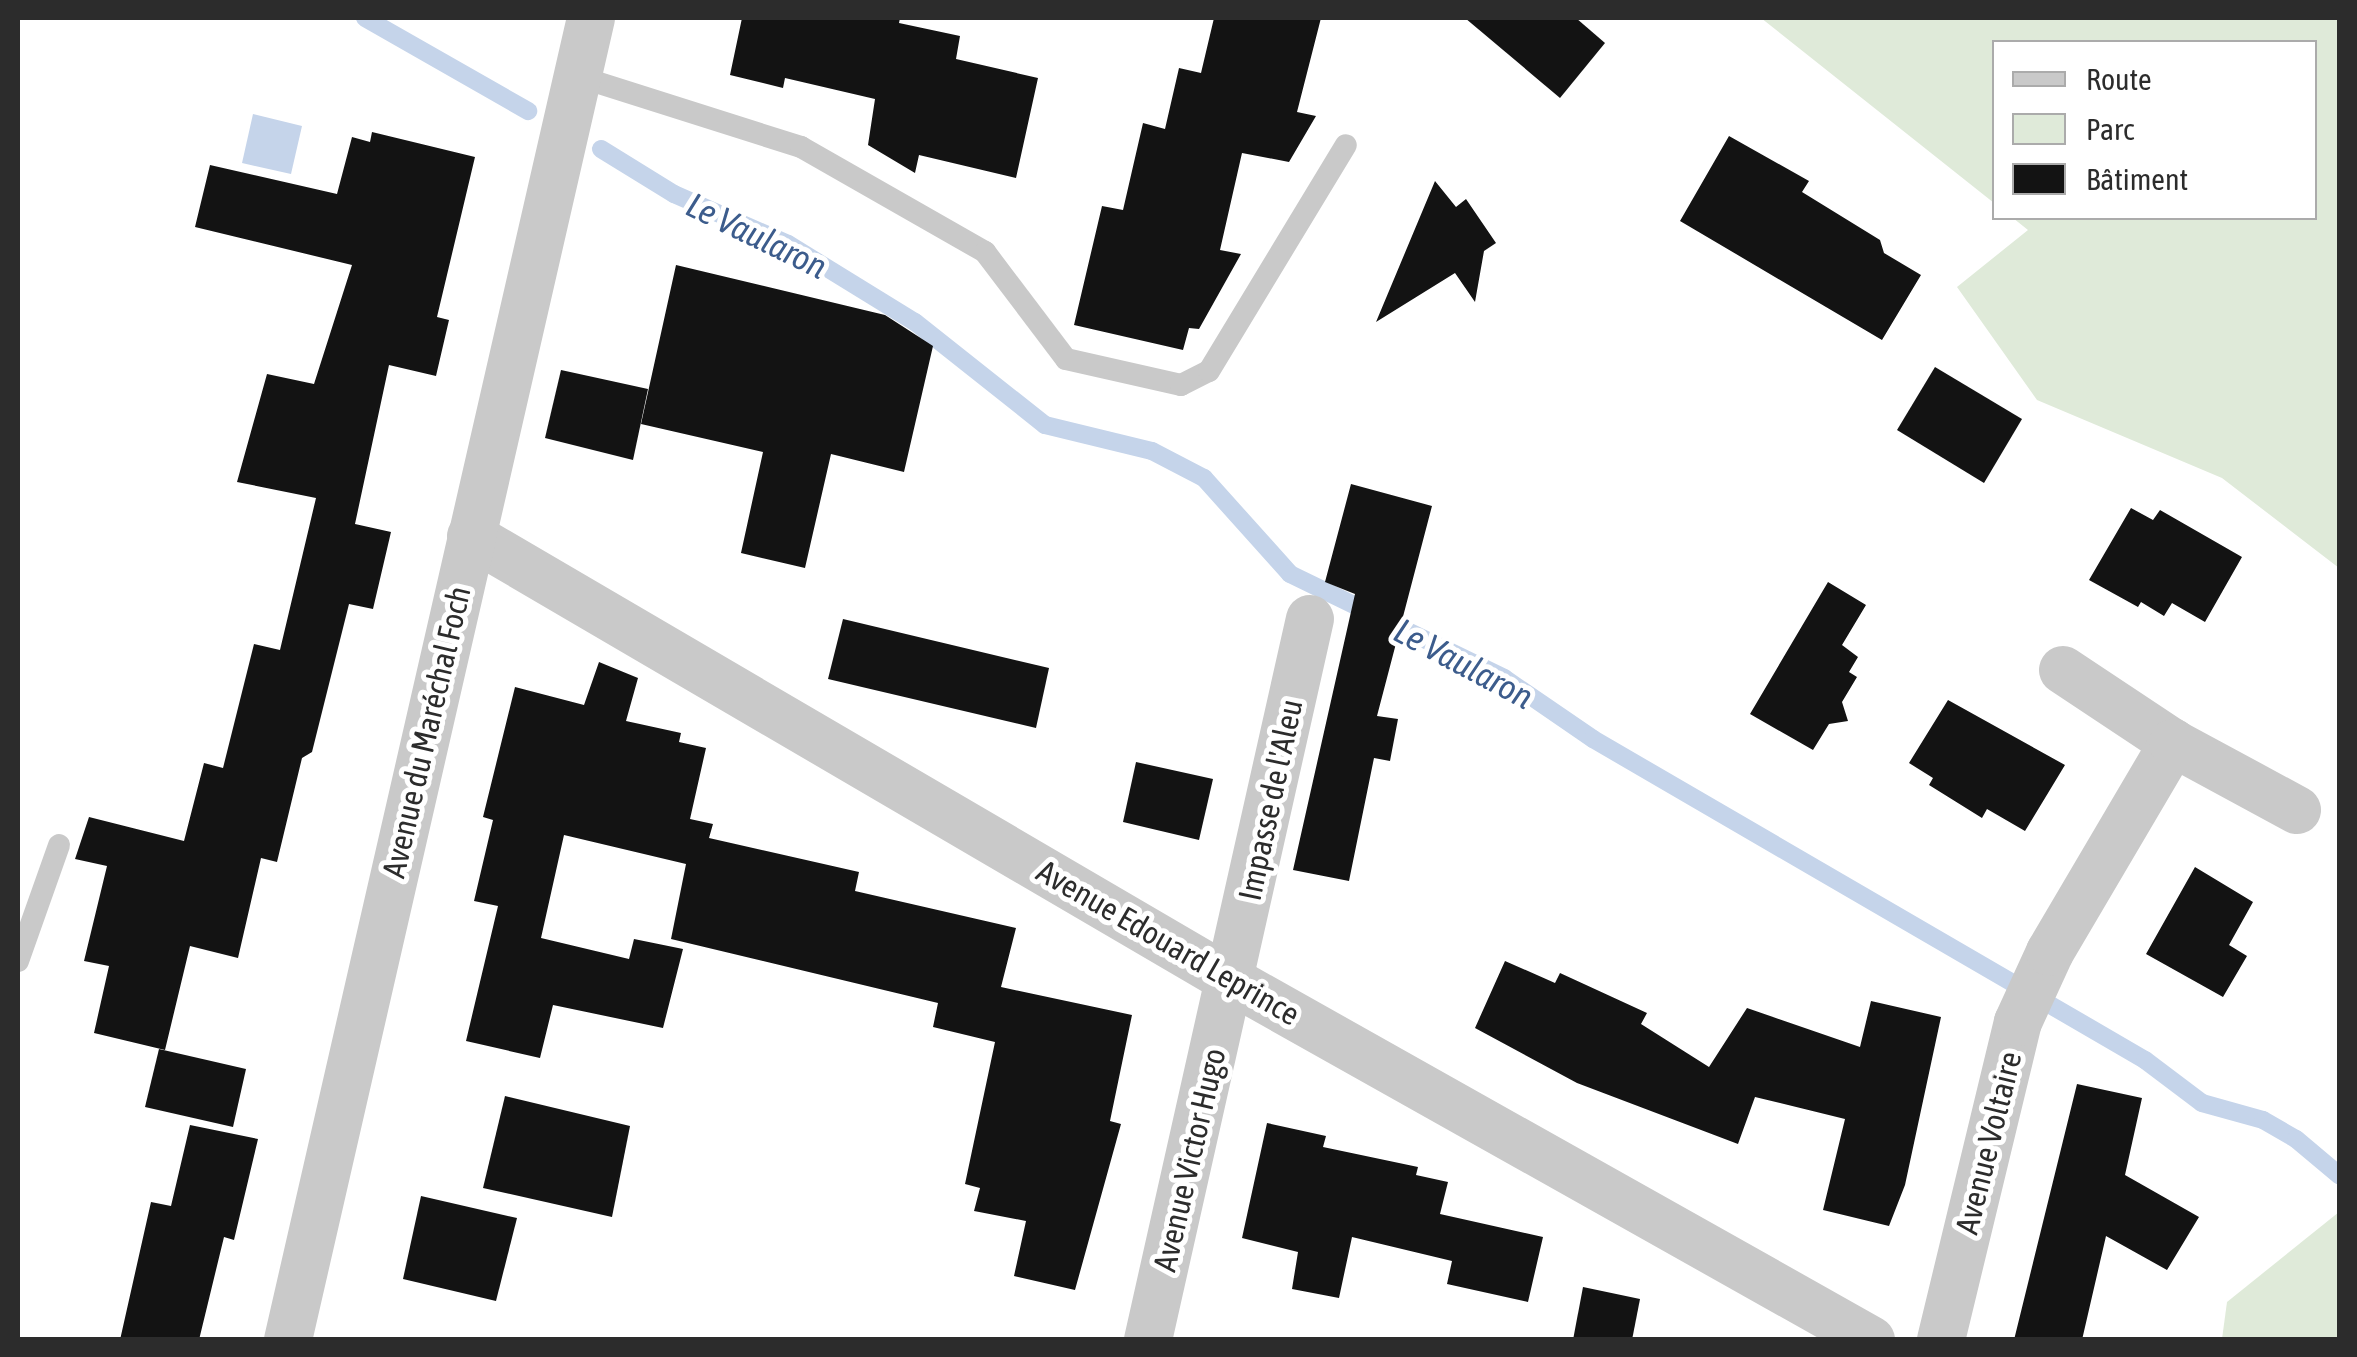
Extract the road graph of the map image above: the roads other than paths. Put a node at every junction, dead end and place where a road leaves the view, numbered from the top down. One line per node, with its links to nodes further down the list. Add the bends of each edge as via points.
1 (591, 18): 2 (street, Avenue du Maréchal Foch)
2 (577, 76): 3 (lane, via 801,148 985,252 1066,359 1182,386 1210,371); 4 (street, Avenue du Maréchal Foch)
3 (1346, 144)
4 (471, 536): 11 (street, Avenue Edouard Leprince); 12 (street, Avenue du Maréchal Foch)
5 (1310, 619): 11 (street, Impasse de l'Aleu)
6 (2063, 670): 7 (street)
7 (2173, 743): 8 (street); 15 (street, Avenue Voltaire, via 2050,952 2018,1022)
8 (2297, 810)
9 (59, 845): 10 (lane)
10 (18, 961)
11 (1232, 981): 13 (street, Avenue Victor Hugo); 14 (street, Avenue Edouard Leprince)
12 (288, 1340)
13 (1148, 1340)
14 (1871, 1340)
15 (1942, 1340)

